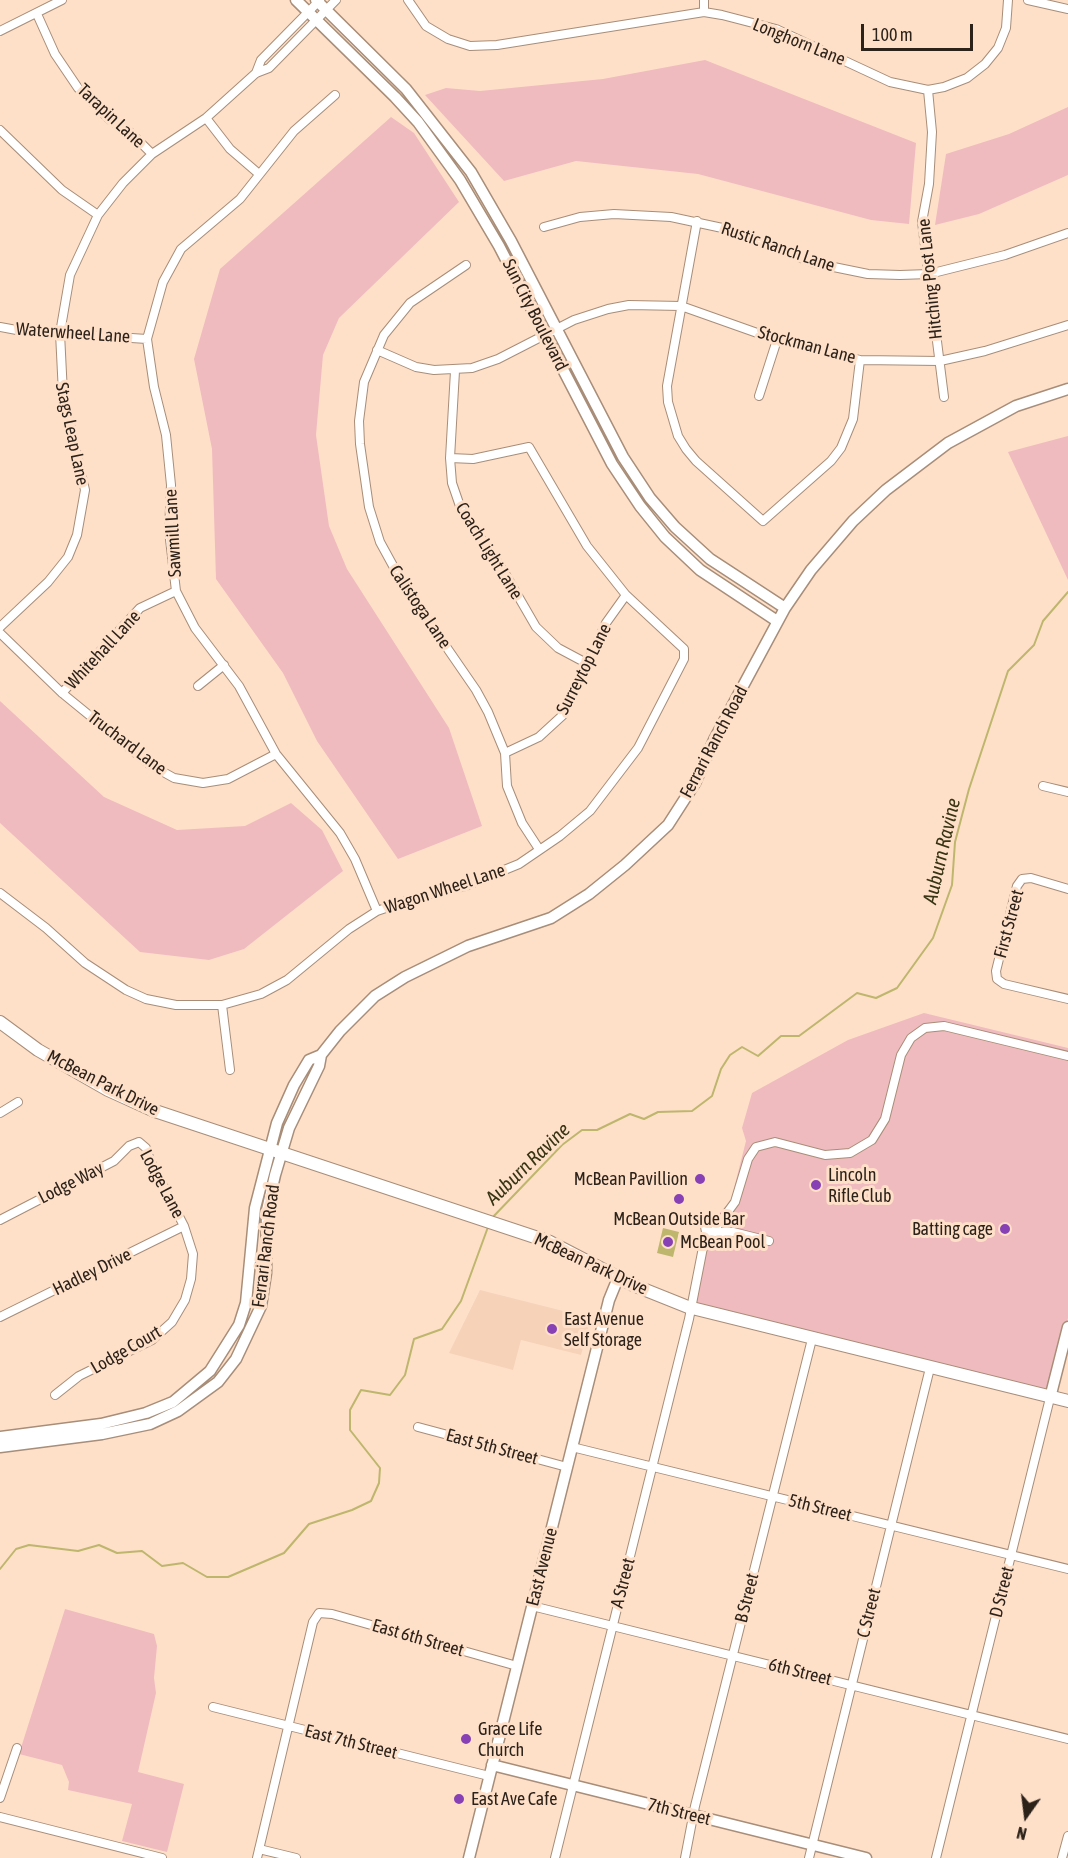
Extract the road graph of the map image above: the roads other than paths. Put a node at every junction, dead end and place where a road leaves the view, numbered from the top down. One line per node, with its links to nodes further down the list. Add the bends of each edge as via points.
1 (62, 0): 11 (street)
2 (296, 0): 8 (street, Sun City Boulevard)
3 (336, 0): 8 (street, Stags Leap Lane)
4 (408, 0): 10 (street, Longhorn Lane, via 426,26 470,46)
5 (704, 0): 10 (street)
6 (1008, 0): 13 (street, Longhorn Lane, via 1006,28 998,48 985,64 967,78)
7 (1028, 0): 9 (street)
8 (317, 8): 15 (street, Stags Leap Lane, via 261,60 256,73); 28 (street, Sun City Boulevard, via 439,149 482,214)
9 (1068, 9)
10 (704, 12): 13 (street, Longhorn Lane, via 776,29 890,82)
11 (37, 14): 12 (street); 17 (street, Tarapin Lane, via 78,88)
12 (0, 31)
13 (928, 90): 24 (street, Hitching Post Lane, via 932,132 922,222)
14 (335, 95): 18 (street, Sawmill Lane, via 294,131)
15 (206, 118): 17 (street, Stags Leap Lane); 18 (street, via 230,149)
16 (0, 130): 19 (street, via 49,179)
17 (152, 154): 19 (street, Stags Leap Lane)
18 (259, 174): 30 (street, Sawmill Lane, via 240,199 182,249 163,282)
19 (98, 216): 29 (street, Stags Leap Lane, via 70,275)
20 (697, 222): 21 (street, Rustic Ranch Lane, via 614,213 580,217); 24 (street, Rustic Ranch Lane, via 839,269 868,274); 25 (street)
21 (544, 228)
22 (1068, 233): 24 (street, Rustic Ranch Lane, via 1005,255)
23 (466, 265): 32 (street, Calistoga Lane, via 410,303)
24 (929, 274): 34 (street, Hitching Post Lane)
25 (681, 306): 28 (street, Stockman Lane, via 629,305 608,309); 31 (street, Stockman Lane); 33 (street, via 667,386 675,428 696,461 763,521 841,448 853,418)
26 (1068, 325): 34 (street, Stockman Lane)
27 (0, 327): 29 (street, Waterwheel Lane)
28 (550, 332): 35 (street, Stockman Lane, via 498,359); 42 (street, Sun City Boulevard, via 650,498 710,559); 43 (street, Sun City Boulevard, via 612,464 652,522 716,583)
29 (60, 333): 30 (street, Waterwheel Lane); 44 (street, Stags Leap Lane, via 63,394 85,490 78,535 68,557 48,582)
30 (147, 339): 40 (street, Sawmill Lane, via 166,435 171,485 169,531)
31 (777, 340): 33 (street, Stockman Lane); 37 (street)
32 (376, 350): 35 (street, via 416,367); 50 (street, Calistoga Lane, via 364,382 359,421 374,525 403,584 476,690)
33 (860, 360): 34 (street, Stockman Lane)
34 (940, 361): 38 (street, Hitching Post Lane)
35 (454, 371): 39 (street, Coach Light Lane)
36 (1068, 388): 42 (street, Ferrari Ranch Road, via 1016,406 978,425 916,466 853,521)
37 (759, 396)
38 (944, 397)
39 (450, 458): 41 (street, Wagon Wheel Lane, via 473,459 529,447 587,546); 46 (street, Coach Light Lane, via 452,483 461,510 536,627 558,648)
40 (176, 591): 47 (street, Sawmill Lane, via 195,628); 49 (street, Whitehall Lane, via 140,608)
41 (626, 595): 46 (street, Surreytop Lane, via 606,623); 54 (street, Wagon Wheel Lane, via 684,649 684,659 638,748 617,779 590,811)
42 (785, 608): 43 (street, Ferrari Ranch Road)
43 (777, 621): 66 (street, Ferrari Ranch Road, via 695,783 668,825 589,894 550,918 449,954 392,985 352,1018 321,1055)
44 (0, 627)
45 (0, 633): 49 (street, Truchard Lane)
46 (588, 664): 50 (street, Surreytop Lane, via 563,715 551,729)
47 (224, 665): 48 (street); 51 (street, Sawmill Lane)
48 (198, 686)
49 (62, 693): 51 (street, Truchard Lane, via 150,764 174,778 203,783 228,779)
50 (505, 753): 54 (street, Calistoga Lane, via 507,786 522,823)
51 (276, 754): 57 (street, Sawmill Lane, via 340,833)
52 (1043, 786): 53 (street)
53 (1068, 792)
54 (539, 849): 57 (street, Wagon Wheel Lane, via 493,876)
55 (1068, 889): 58 (street, First Street, via 1022,879 996,970 997,979 1004,984)
56 (0, 893): 59 (street, Wagon Wheel Lane, via 85,963 126,990 176,1005)
57 (377, 911): 59 (street, Wagon Wheel Lane, via 287,980)
58 (1068, 999)
59 (222, 1005): 62 (street)
60 (0, 1022): 66 (main road, McBean Park Drive, via 38,1050 108,1090 172,1118)
61 (1068, 1056): 70 (street, via 944,1026 925,1028 911,1038 901,1055 885,1119 872,1140 850,1153 825,1155 775,1142 756,1147 748,1159 735,1202)
62 (230, 1070)
63 (18, 1102): 64 (street)
64 (0, 1113)
65 (139, 1142): 67 (street, Lodge Way, via 114,1161); 69 (street, Lodge Lane, via 147,1148)
66 (276, 1151): 72 (main road, McBean Park Drive, via 550,1242); 82 (street, Ferrari Ranch Road, via 255,1208 246,1303 234,1334 210,1371 173,1402 146,1413 101,1424); 83 (street, Ferrari Ranch Road, via 267,1210 261,1306 236,1359 218,1382 178,1411 150,1424)
67 (0, 1220)
68 (704, 1221): 70 (street)
69 (184, 1226): 74 (street, Hadley Drive); 78 (street, Lodge Court, via 193,1254 191,1279 172,1322 152,1340 79,1376)
70 (709, 1232): 71 (street, via 733,1232); 73 (street, A Street)
71 (769, 1241)
72 (618, 1278): 73 (main road, McBean Park Drive); 84 (street, East Avenue)
73 (690, 1307): 76 (main road, McBean Park Drive); 85 (street, A Street)
74 (0, 1317)
75 (1068, 1327): 79 (street, D Street)
76 (812, 1339): 77 (main road, McBean Park Drive); 87 (street, B Street)
77 (930, 1368): 79 (main road, McBean Park Drive); 88 (street, C Street)
78 (55, 1395)
79 (1050, 1398): 80 (main road, McBean Park Drive); 89 (street, D Street)
80 (1068, 1401)
81 (418, 1427): 86 (street, East 5th Street)
82 (2, 1436)
83 (0, 1447)
84 (572, 1447): 85 (street, 5th Street); 86 (street, East Avenue)
85 (652, 1466): 87 (street, 5th Street); 92 (street, A Street)
86 (567, 1467): 91 (street, East Avenue)
87 (772, 1496): 88 (street, 5th Street); 93 (street, B Street)
88 (891, 1526): 89 (street, 5th Street); 95 (street, C Street)
89 (1011, 1555): 90 (street, 5th Street); 97 (street, D Street)
90 (1068, 1569)
91 (532, 1606): 92 (street, 6th Street); 94 (street, East Avenue)
92 (613, 1626): 93 (street, 6th Street); 102 (street, A Street)
93 (732, 1656): 95 (street, 6th Street); 104 (street, B Street)
94 (517, 1666): 98 (street, East 6th Street, via 319,1613 313,1622); 101 (street, East Avenue)
95 (852, 1685): 97 (street, 6th Street); 107 (street, C Street)
96 (213, 1707): 98 (street, East 7th Street)
97 (971, 1715): 99 (street, 6th Street); 117 (street, D Street)
98 (288, 1726): 101 (street, East 7th Street); 108 (street)
99 (1068, 1739)
100 (17, 1748): 103 (street)
101 (491, 1771): 102 (street, 7th Street); 112 (street, East Avenue)
102 (573, 1785): 104 (street, 7th Street); 113 (street, A Street)
103 (0, 1798)
104 (694, 1815): 107 (street, 7th Street); 114 (street, B Street)
105 (0, 1816): 109 (street)
106 (1068, 1836): 118 (street)
107 (812, 1845): 115 (street, C Street); 116 (street, 7th Street)
108 (259, 1849): 110 (street); 111 (street)
109 (162, 1858)
110 (257, 1858)
111 (296, 1858)
112 (469, 1858)
113 (555, 1858)
114 (685, 1858)
115 (809, 1858)
116 (866, 1858)
117 (936, 1858)
118 (1062, 1858)

